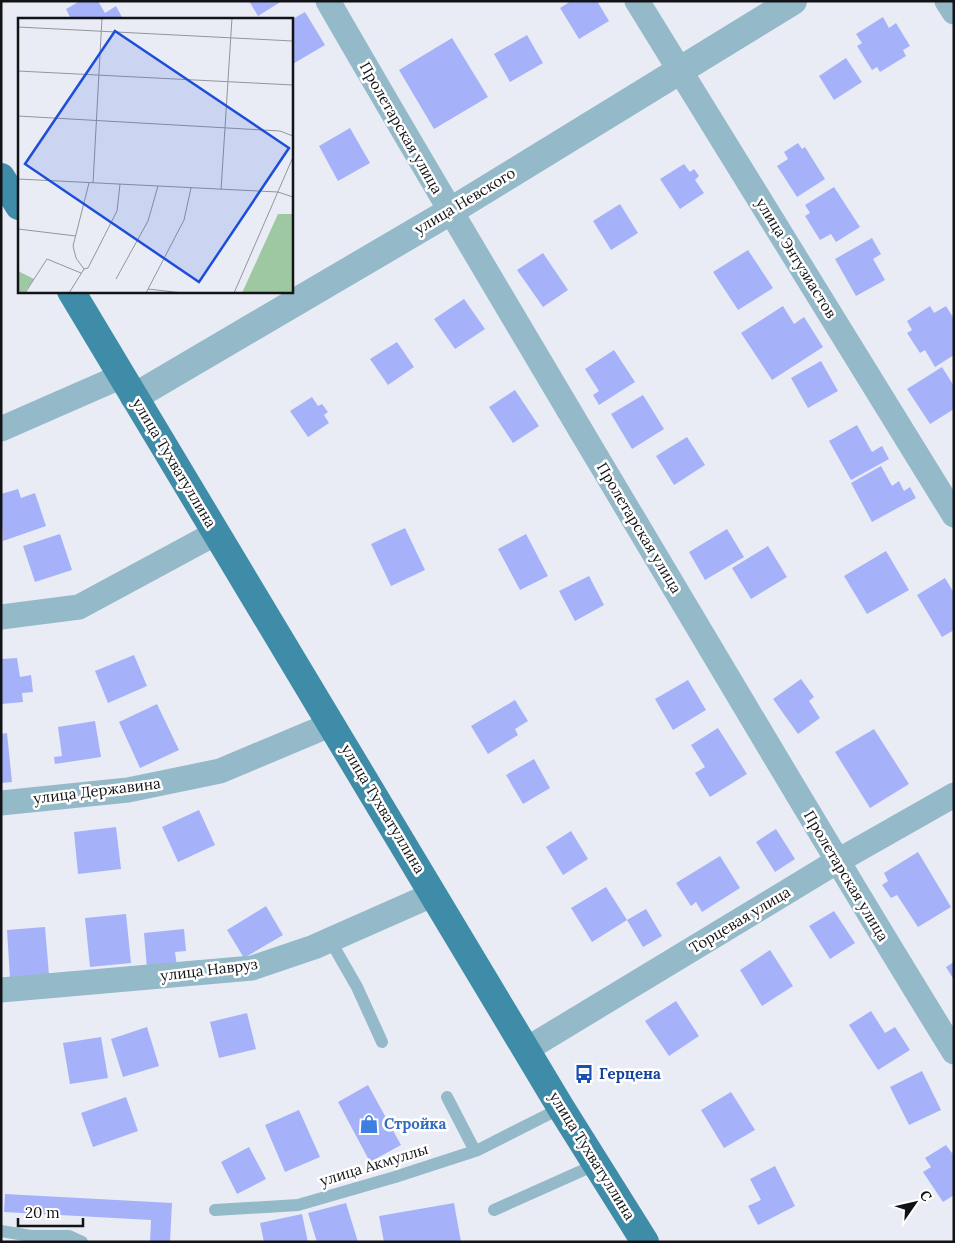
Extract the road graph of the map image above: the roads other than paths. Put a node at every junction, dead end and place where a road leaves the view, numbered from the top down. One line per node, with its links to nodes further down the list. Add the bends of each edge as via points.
1 (328, 1): 9 (street, Пролетарская улица)
2 (637, 1): 6 (street, улица Энтузиастов)
3 (793, 1): 6 (street, улица Невского)
4 (947, 1): 5 (street)
5 (954, 12)
6 (679, 72): 9 (street, улица Невского); 13 (street, улица Энтузиастов)
7 (1, 177): 8 (main road)
8 (18, 204)
9 (449, 212): 11 (street, улица Невского); 19 (street, Пролетарская улица)
10 (71, 292): 11 (main road, улица Тухватуллина)
11 (128, 387): 12 (street); 14 (main road, улица Тухватуллина)
12 (1, 429)
13 (954, 515)
14 (216, 533): 15 (street, via 79,607); 16 (main road, улица Тухватуллина)
15 (1, 617)
16 (332, 724): 18 (street, улица Державина, via 220,772 128,790); 20 (main road, улица Тухватуллина)
17 (954, 795): 19 (street, Торцевая улица)
18 (1, 803)
19 (836, 862): 24 (street, Торцевая улица); 25 (street, Пролетарская улица)
20 (434, 894): 21 (street, улица Навруз); 24 (main road, улица Тухватуллина)
21 (330, 940): 22 (street, улица Навруз, via 252,968); 23 (lane)
22 (1, 990)
23 (382, 1042)
24 (527, 1049): 27 (main road, улица Тухватуллина)
25 (954, 1052)
26 (447, 1097): 28 (lane)
27 (561, 1108): 28 (lane, улица Акмуллы); 29 (main road, улица Тухватуллина)
28 (475, 1150): 30 (lane, улица Акмуллы, via 298,1205)
29 (597, 1164): 31 (lane); 34 (main road, улица Тухватуллина)
30 (215, 1210)
31 (494, 1210)
32 (1, 1231): 33 (lane, via 31,1236 69,1236)
33 (82, 1242)
34 (645, 1242)

